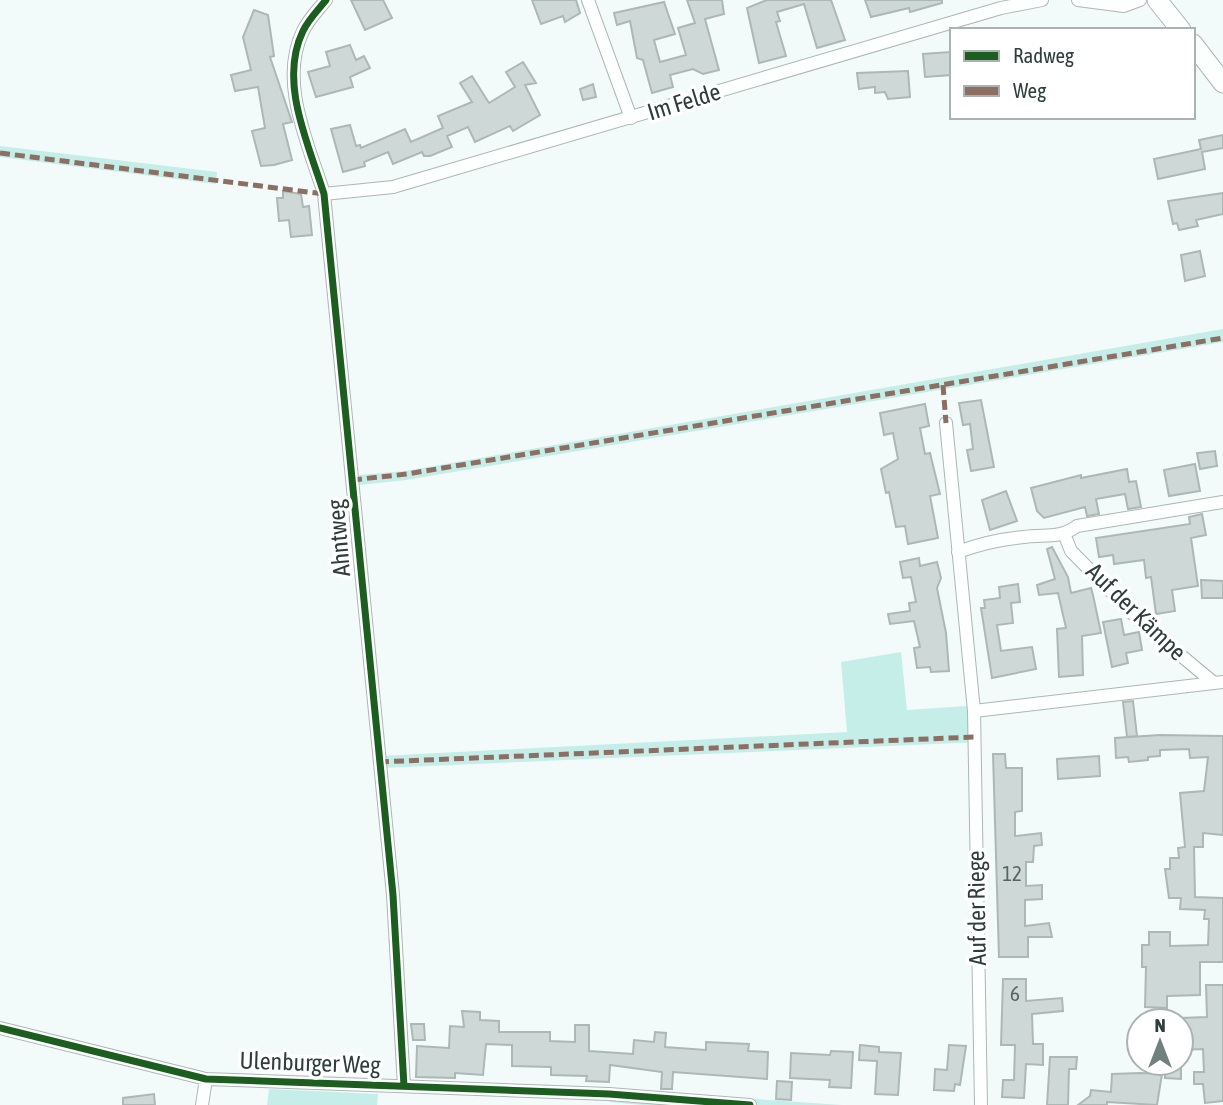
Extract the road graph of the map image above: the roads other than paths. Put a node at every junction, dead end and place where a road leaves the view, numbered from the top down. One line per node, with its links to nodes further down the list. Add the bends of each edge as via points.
1 (326, 0): 11 (street, Ahntweg, via 303,30 294,56 293,81)
2 (588, 0): 10 (street)
3 (1042, 0): 10 (street, Im Felde, via 1001,8)
4 (1077, 0): 5 (street, via 1124,6)
5 (1140, 0)
6 (1157, 0): 7 (main road)
7 (1179, 28)
8 (1195, 47): 9 (main road)
9 (1223, 83)
10 (631, 118): 11 (street, Im Felde, via 393,187)
11 (324, 194): 20 (street, Ahntweg, via 393,895)
12 (946, 423): 15 (street, Auf der Riege)
13 (1223, 502): 14 (street, Auf der Kämpe, via 1077,526)
14 (1065, 536): 15 (street, Auf der Kämpe, via 1025,537); 16 (street, Auf der Kämpe, via 1071,551 1142,624)
15 (958, 552): 17 (street, Auf der Riege)
16 (1218, 683): 17 (street)
17 (974, 711): 23 (street, Auf der Riege)
18 (0, 1028): 19 (street, Ulenburger Weg)
19 (205, 1079): 20 (street, Ulenburger Weg); 21 (street)
20 (404, 1086): 22 (street, Ulenburger Weg)
21 (202, 1105)
22 (750, 1105)
23 (981, 1105)

